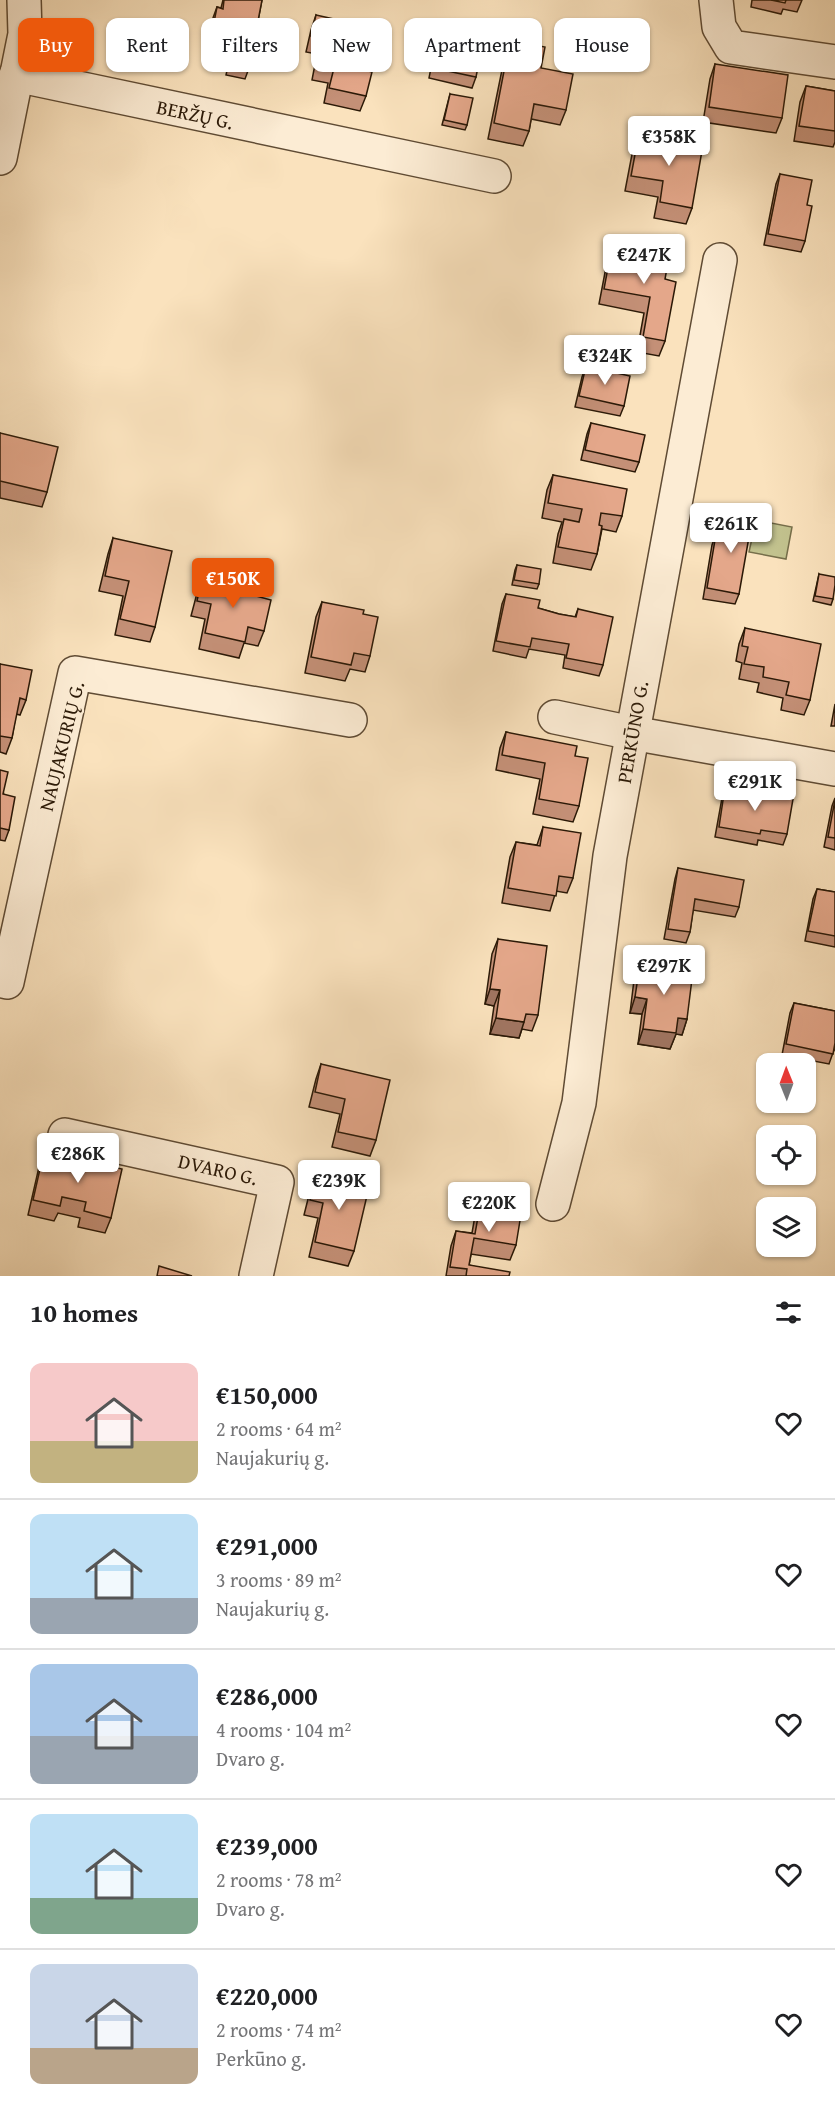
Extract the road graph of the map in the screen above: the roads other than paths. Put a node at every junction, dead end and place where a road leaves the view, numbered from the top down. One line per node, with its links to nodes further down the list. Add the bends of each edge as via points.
1 (24, 0): 4 (street, via 24,34)
2 (717, 13): 3 (street, via 731,47)
3 (835, 62)
4 (16, 75): 5 (street); 6 (street, BERŽŲ G.)
5 (0, 158)
6 (494, 176)
7 (720, 260): 10 (street, PERKŪNO G.)
8 (555, 717): 10 (street)
9 (350, 720): 12 (street, NAUJAKURIŲ G., via 75,673)
10 (632, 733): 11 (street); 14 (street, PERKŪNO G., via 610,856 579,1103)
11 (835, 769)
12 (3, 981)
13 (65, 1135): 15 (street, DVARO G., via 277,1182)
14 (553, 1204)
15 (255, 1276)

